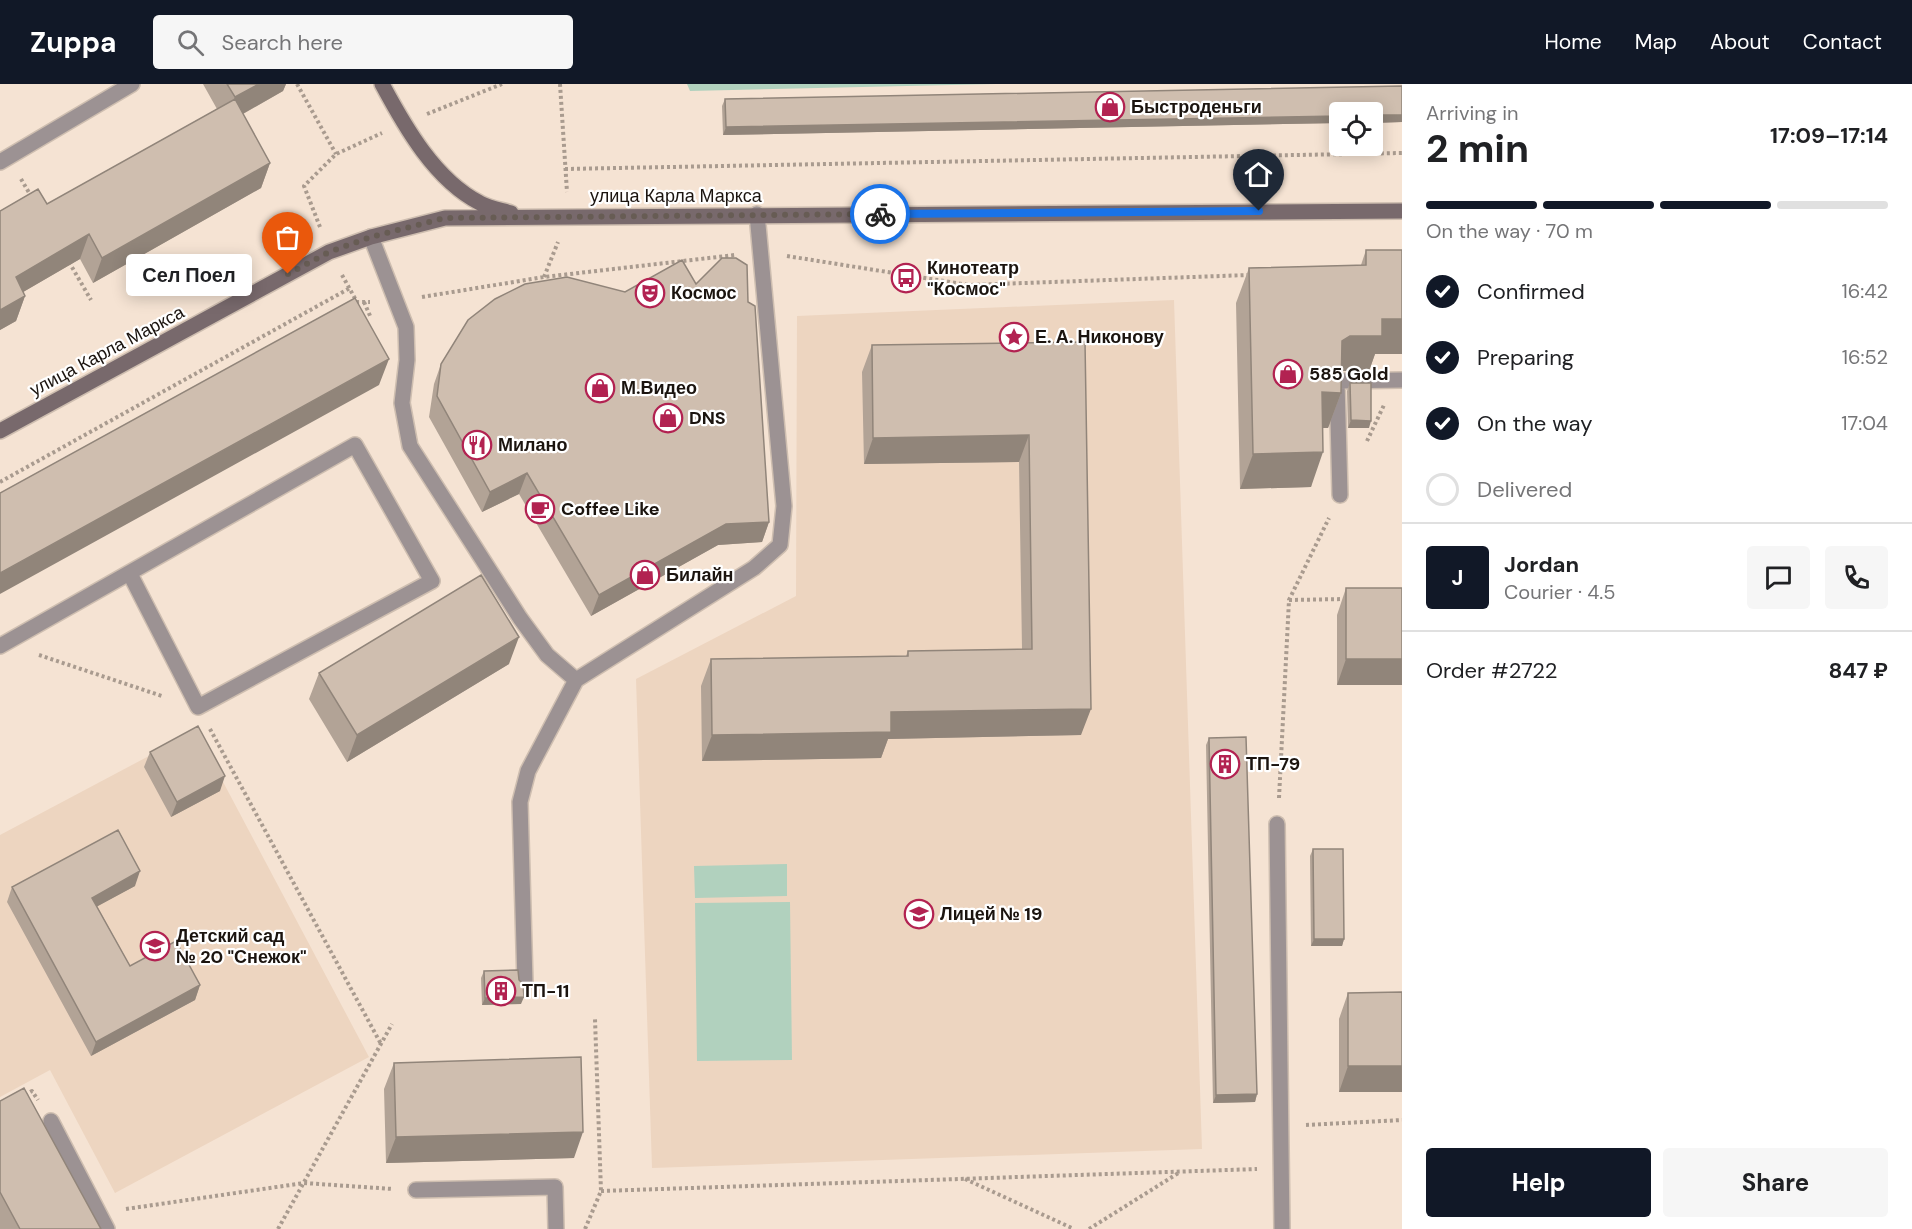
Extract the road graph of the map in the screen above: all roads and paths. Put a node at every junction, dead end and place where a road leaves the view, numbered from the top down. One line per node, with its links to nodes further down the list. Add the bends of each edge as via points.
1 (132, 84): 7 (lane)
2 (297, 84): 6 (path)
3 (382, 84): 13 (main road, via 403,123 447,179 480,203)
4 (560, 84): 8 (path)
5 (1402, 153): 8 (path)
6 (336, 154)
7 (4, 159): 9 (path)
8 (565, 169): 12 (path)
9 (32, 198)
10 (1402, 211): 11 (main road, улица Карла Маркса)
11 (757, 214): 12 (main road, улица Карла Маркса); 26 (lane, via 784,507 780,545 754,568)
12 (569, 216): 13 (main road, улица Карла Маркса); 16 (path)
13 (524, 217): 14 (main road, улица Карла Маркса, via 445,218)
14 (371, 237): 20 (main road, улица Карла Маркса, via 329,252); 26 (lane, via 406,327 402,403 410,446 520,618 547,655)
15 (68, 259): 18 (path)
16 (544, 277)
17 (350, 288): 21 (path)
18 (91, 300)
19 (1402, 380): 22 (lane, via 1337,381)
20 (0, 431)
21 (0, 482)
22 (1340, 495)
23 (130, 574): 25 (lane); 27 (lane); 27 (lane, via 355,445 432,581)
24 (1357, 599): 28 (path, via 1290,600)
25 (2, 645): 27 (path)
26 (576, 680): 29 (lane, via 528,771 520,802)
27 (198, 708): 32 (path)
28 (1277, 824): 36 (lane)
29 (525, 983)
30 (595, 1019): 42 (path)
31 (392, 1024): 32 (path)
32 (381, 1044): 40 (path)
33 (21, 1096): 35 (path, via 32,1091)
34 (1402, 1120): 36 (path)
35 (51, 1121): 43 (lane)
36 (1281, 1126): 37 (lane)
37 (1281, 1168): 38 (path); 50 (lane)
38 (1180, 1171): 39 (path); 49 (path)
39 (964, 1179): 42 (path); 48 (path)
40 (304, 1183): 41 (path); 43 (path); 45 (path)
41 (416, 1190): 46 (lane, via 555,1187)
42 (601, 1191): 47 (path)
43 (99, 1213): 44 (lane)
44 (107, 1229)
45 (278, 1229)
46 (556, 1229)
47 (585, 1229)
48 (1074, 1229)
49 (1089, 1229)
50 (1282, 1229)

